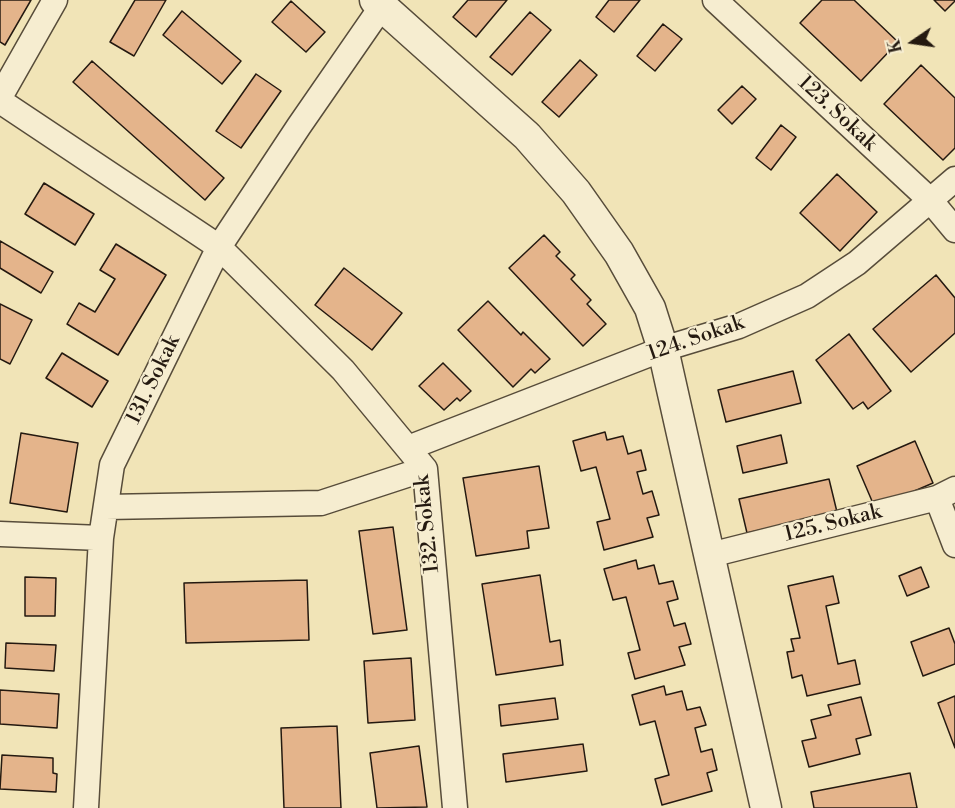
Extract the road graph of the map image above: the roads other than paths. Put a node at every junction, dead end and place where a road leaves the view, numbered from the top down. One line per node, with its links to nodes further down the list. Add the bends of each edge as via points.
1 (55, 0): 4 (street)
2 (715, 0): 6 (street, 123. Sokak)
3 (378, 3): 8 (street, 131. Sokak); 9 (street, via 527,136 576,192 619,253 650,308)
4 (0, 99): 8 (street, 132. Sokak)
5 (955, 179): 6 (street, 124. Sokak)
6 (930, 200): 7 (street, 123. Sokak); 9 (street, 124. Sokak, via 857,263 807,296 739,326)
7 (955, 230)
8 (219, 247): 10 (street, 132. Sokak, via 343,370); 13 (street, 131. Sokak, via 112,465)
9 (663, 349): 10 (street, 124. Sokak); 17 (street)
10 (408, 448): 11 (street, 132. Sokak)
11 (425, 469): 13 (street, via 321,503); 19 (street, 132. Sokak)
12 (946, 494): 16 (street); 17 (street, 125. Sokak)
13 (106, 507): 15 (street, 131. Sokak)
14 (0, 534): 15 (street)
15 (101, 538): 18 (street, 131. Sokak)
16 (955, 545)
17 (710, 555): 20 (street)
18 (86, 808)
19 (455, 808)
20 (766, 808)

